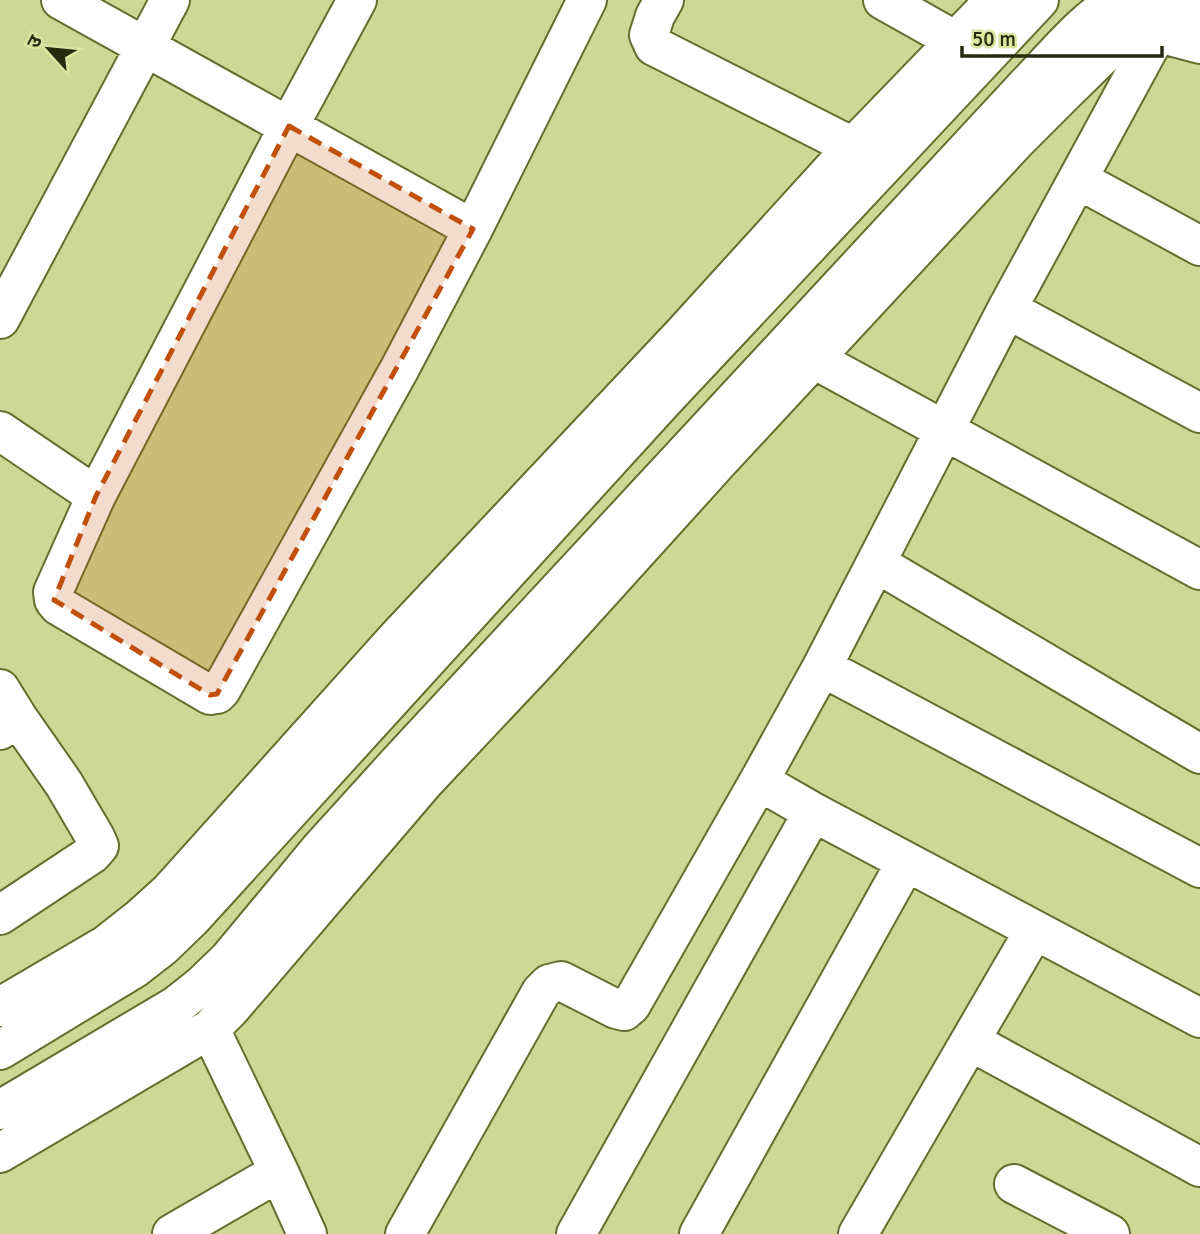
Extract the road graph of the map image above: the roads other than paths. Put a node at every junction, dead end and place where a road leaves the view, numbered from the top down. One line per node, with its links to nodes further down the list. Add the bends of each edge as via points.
1 (61, 0): 12 (street)
2 (170, 0): 12 (street)
3 (357, 0): 14 (street)
4 (587, 0): 17 (street)
5 (664, 0): 15 (street, via 649,35 654,46)
6 (883, 0): 10 (street)
7 (995, 0): 10 (street)
8 (1039, 0): 41 (street, via 653,412 192,918 135,968)
9 (1171, 20): 11 (street); 13 (street); 16 (street); 21 (street, via 1130,31 1110,48 1015,142); 42 (street, via 1130,2 1112,5 1091,19 508,642 322,848 229,959 177,1005)
10 (956, 41): 15 (street)
11 (1200, 44)
12 (146, 47): 14 (street); 20 (street)
13 (1200, 71)
14 (289, 126): 17 (street); 25 (street)
15 (853, 146): 37 (street, via 397,638 170,891 106,945)
16 (1079, 180): 18 (street); 19 (street)
17 (472, 229): 25 (street, via 400,368 217,694 210,695 54,600 53,592)
18 (1200, 246)
19 (1007, 309): 22 (street); 23 (street)
20 (0, 319)
21 (814, 359): 23 (street); 39 (street, via 425,781)
22 (1200, 413)
23 (944, 430): 26 (street); 27 (street)
24 (0, 431): 25 (street)
25 (96, 496)
26 (876, 563): 28 (street); 30 (street)
27 (1200, 570)
28 (822, 667): 31 (street); 34 (street)
29 (6, 712): 35 (street, via 64,784 99,846)
30 (1200, 754)
31 (759, 781): 32 (street); 49 (street, via 624,1012 561,981 541,992)
32 (813, 812): 33 (street); 50 (street)
33 (906, 862): 36 (street); 51 (street)
34 (1200, 868)
35 (0, 915)
36 (1034, 930): 38 (street); 40 (street)
37 (0, 1007)
38 (1200, 1018)
39 (210, 1029): 43 (street); 45 (street)
40 (970, 1041): 44 (street); 52 (street)
41 (0, 1050)
42 (0, 1110)
43 (0, 1153)
44 (1200, 1167)
45 (279, 1172): 47 (street); 48 (street)
46 (1014, 1184): 53 (street)
47 (172, 1234)
48 (307, 1234)
49 (405, 1234)
50 (576, 1234)
51 (699, 1234)
52 (858, 1234)
53 (1110, 1234)

